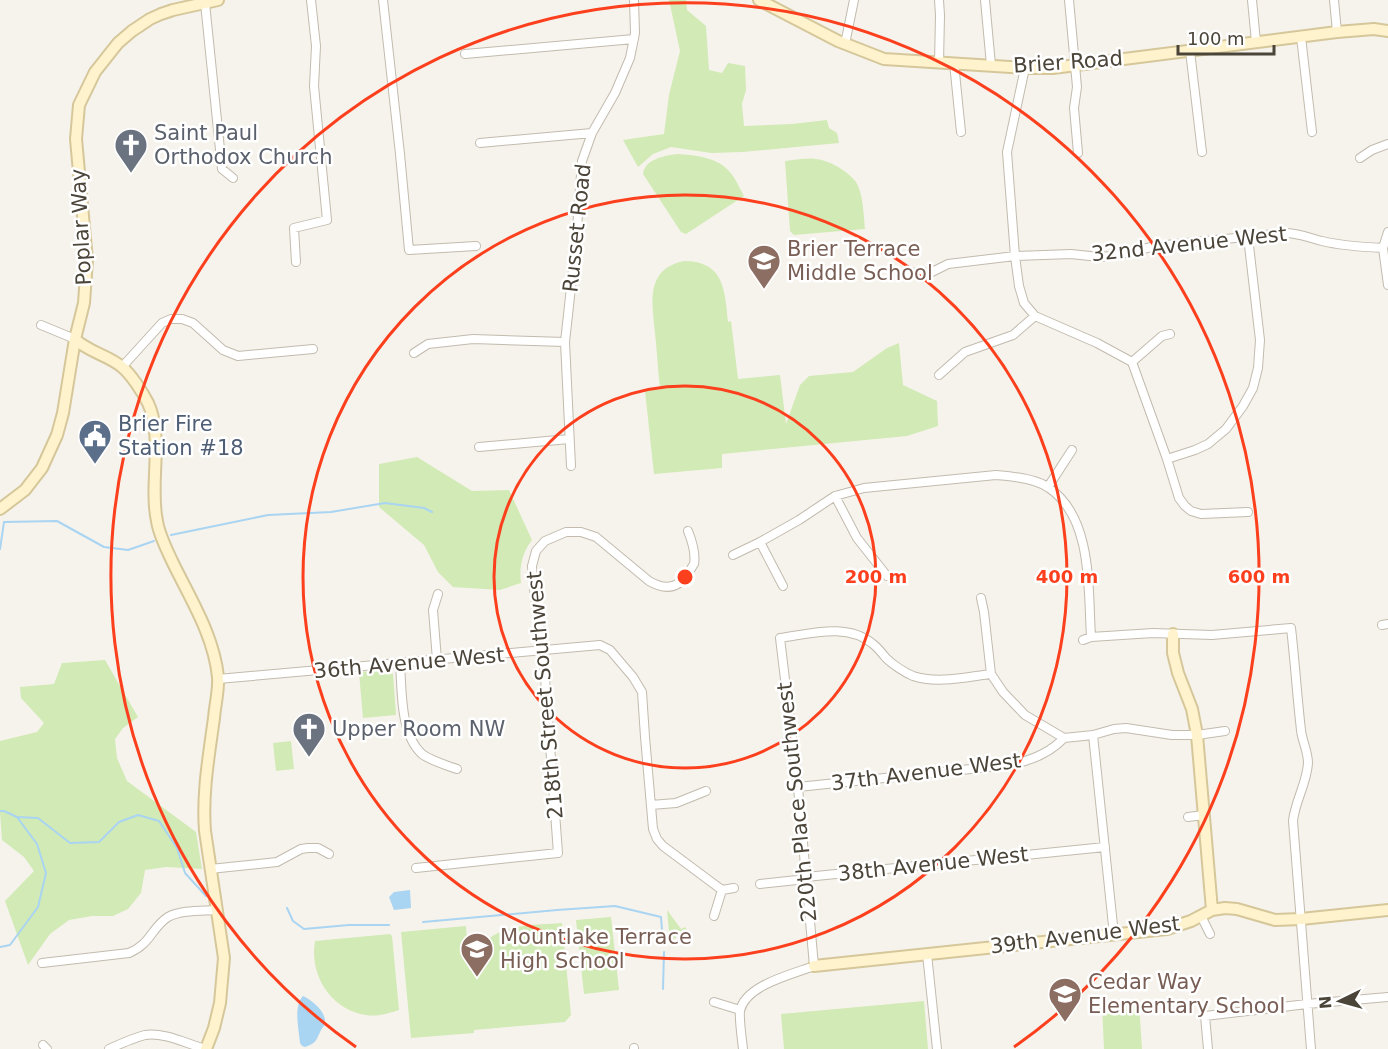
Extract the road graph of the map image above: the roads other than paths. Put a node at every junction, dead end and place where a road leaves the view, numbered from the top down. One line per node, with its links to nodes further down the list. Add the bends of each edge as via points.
1 (218, 0): 12 (street, Poplar Way)
2 (311, 0): 40 (street, via 316,45 314,86 327,220 294,228)
3 (383, 0): 37 (street, via 409,250)
4 (634, 0): 16 (street, Russet Road)
5 (759, 0): 18 (street, Brier Road)
6 (854, 0): 18 (street)
7 (939, 0): 21 (street)
8 (985, 0): 23 (street)
9 (1069, 0): 24 (street)
10 (1252, 0): 17 (street)
11 (1334, 0): 14 (street)
12 (205, 3): 34 (street, via 222,170); 46 (street, Poplar Way, via 162,14 132,31 95,72 79,105 76,139 87,260 84,303)
13 (1388, 31): 14 (street, Brier Road)
14 (1337, 32): 15 (street, Brier Road)
15 (1301, 37): 17 (street, Brier Road); 27 (street)
16 (634, 39): 20 (street); 28 (street, Russet Road, via 615,93)
17 (1256, 42): 19 (street, Brier Road)
18 (845, 44): 21 (street, Brier Road, via 884,59)
19 (1190, 51): 24 (street, Brier Road); 31 (street)
20 (465, 54)
21 (939, 63): 22 (street, Brier Road)
22 (954, 63): 23 (street, Brier Road); 26 (street)
23 (991, 65): 25 (street, Brier Road)
24 (1076, 65): 25 (street, Brier Road); 32 (street)
25 (1025, 68): 39 (street, via 1007,152)
26 (961, 132)
27 (1312, 132)
28 (592, 133): 29 (street); 47 (street, Russet Road, via 582,161)
29 (480, 143)
30 (1388, 144): 33 (street)
31 (1202, 152)
32 (1078, 153)
33 (1360, 158)
34 (232, 178)
35 (1388, 232): 38 (street)
36 (1248, 237): 38 (street, 32nd Avenue West, via 1296,233 1354,247); 39 (street, 32nd Avenue West, via 1156,246 1112,256); 56 (street, via 1260,340 1253,388 1226,429 1209,444)
37 (476, 246)
38 (1383, 248): 42 (street)
39 (1015, 256): 41 (street, 32nd Avenue West); 43 (street, via 1024,303)
40 (296, 262)
41 (908, 273)
42 (1388, 285)
43 (1035, 316): 50 (street); 52 (street, via 1013,335 965,352)
44 (41, 326): 46 (street)
45 (1170, 334): 50 (street, via 1162,336)
46 (75, 339): 51 (street); 60 (street, Poplar Way, via 63,413 51,450 25,490)
47 (565, 342): 49 (street, via 473,339 428,344); 53 (street, Russet Road)
48 (313, 349): 51 (street, via 238,356 223,350 193,323 171,319 162,323)
49 (414, 353)
50 (1132, 362): 56 (street)
51 (122, 367): 74 (street, via 149,404 155,426 157,522 213,648)
52 (939, 375)
53 (569, 439): 54 (street); 57 (street, Russet Road)
54 (479, 447)
55 (1072, 450): 58 (street)
56 (1167, 459): 61 (street, via 1179,498 1191,511)
57 (571, 466)
58 (1048, 487): 59 (street, via 996,475 864,488); 69 (street, via 1074,516 1083,541 1087,639)
59 (835, 496): 63 (street); 65 (street, via 857,538)
60 (0, 509)
61 (1248, 512)
62 (688, 531): 70 (street, 218th Street Southwest, via 694,546 694,564 683,581 670,587 649,581 596,537 566,532 545,541 536,551 532,566)
63 (760, 542): 64 (street); 66 (street)
64 (733, 555)
65 (887, 576)
66 (783, 586)
67 (438, 594): 71 (street, via 433,610)
68 (981, 598): 73 (street)
69 (1173, 634): 77 (street, via 1173,653); 98 (street, via 1291,628 1301,733 1308,762 1293,821)
70 (543, 651): 71 (street, 36th Avenue West); 82 (street, 36th Avenue West, via 600,645 633,678 642,692); 87 (street, 218th Street Southwest, via 558,853)
71 (437, 660): 72 (street, 36th Avenue West)
72 (400, 664): 74 (street, 36th Avenue West); 79 (street, via 405,723 412,740 423,754)
73 (991, 674): 78 (street, via 1025,716); 80 (street, 220th Place Southwest, via 943,680 911,675 888,660 873,643 833,630 780,638)
74 (218, 679): 88 (street, via 204,814)
75 (1225, 731): 77 (street)
76 (1093, 735): 77 (street, via 1126,728); 78 (street); 85 (street)
77 (1197, 735): 83 (street)
78 (1064, 738): 80 (street, 37th Avenue West, via 1046,753 1009,765)
79 (457, 769)
80 (798, 787): 89 (street, 220th Place Southwest)
81 (706, 791): 82 (street, via 676,803)
82 (651, 805): 92 (street, via 657,839)
83 (1204, 815): 84 (street); 94 (street)
84 (1188, 817)
85 (1105, 847): 89 (street, 38th Avenue West); 100 (street)
86 (329, 854): 88 (street, via 318,848 301,849 277,862)
87 (416, 868)
88 (210, 869): 93 (street)
89 (806, 877): 90 (street, 38th Avenue West); 103 (street, 220th Place Southwest)
90 (760, 884)
91 (734, 888): 92 (street)
92 (722, 890): 96 (street)
93 (216, 910): 102 (street, via 166,918 139,949 129,953); 109 (street, via 224,958 220,1003)
94 (1212, 910): 97 (street, 39th Avenue West); 98 (street, 39th Avenue West, via 1237,909 1275,920)
95 (1388, 910): 98 (street, 39th Avenue West)
96 (714, 916)
97 (1201, 916): 99 (street); 100 (street, 39th Avenue West, via 1167,929)
98 (1301, 920): 106 (street)
99 (1210, 934)
100 (1114, 935): 101 (street, 39th Avenue West)
101 (927, 954): 103 (street, 39th Avenue West); 111 (street)
102 (42, 963)
103 (814, 966): 107 (street, via 757,989)
104 (1388, 997): 106 (street)
105 (714, 1002): 107 (street)
106 (1307, 1004): 112 (street, via 1205,1016); 113 (street)
107 (740, 1010): 110 (street)
108 (109, 1049): 109 (street, via 153,1035)
109 (206, 1049)
110 (743, 1049)
111 (937, 1049)
112 (1208, 1049)
113 (1311, 1049)

